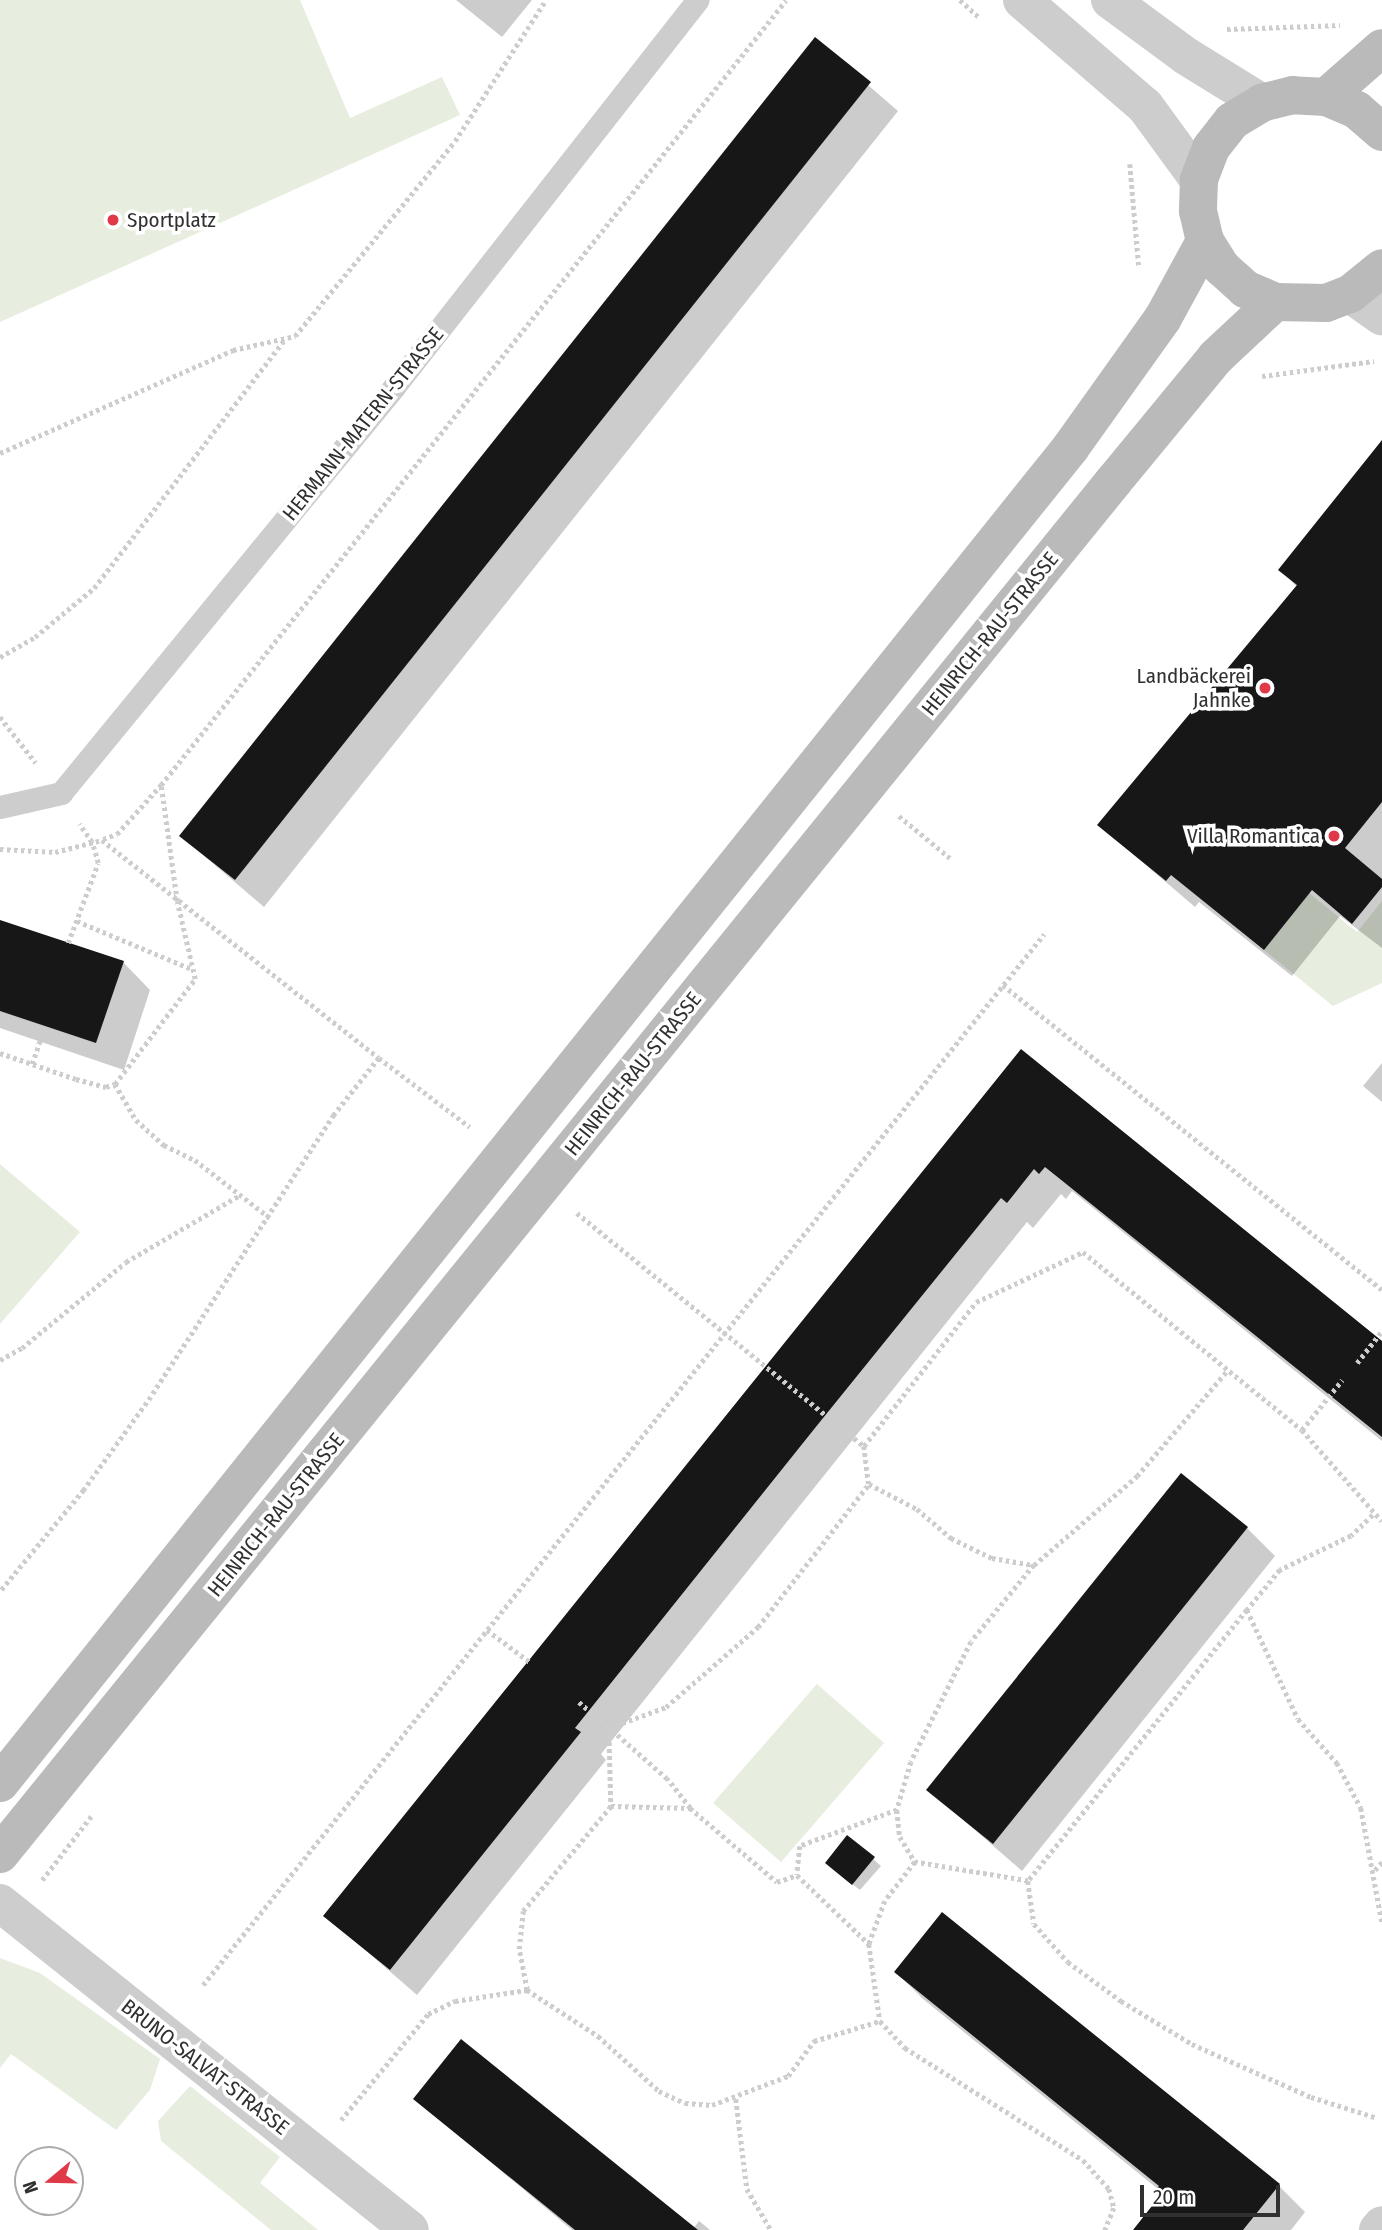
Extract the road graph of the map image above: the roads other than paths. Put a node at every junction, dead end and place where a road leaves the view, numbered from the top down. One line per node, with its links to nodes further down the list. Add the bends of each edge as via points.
1 (697, 0): 14 (lane, HERMANN-MATERN-STRASSE, via 394,387 61,793)
2 (1022, 0): 8 (street, via 1145,106)
3 (1110, 0): 6 (street, via 1186,56)
4 (1382, 48): 5 (main road)
5 (1326, 97): 6 (main road, via 1293,95); 7 (main road, via 1357,110)
6 (1262, 103): 8 (main road, via 1233,121 1211,148)
7 (1382, 132)
8 (1199, 180): 9 (main road, via 1198,211)
9 (1205, 241): 12 (main road, via 1222,268 1238,282); 15 (main road, via 1163,318 1062,458)
10 (1382, 268): 11 (main road)
11 (1350, 294): 12 (main road, via 1326,303); 13 (street)
12 (1275, 302): 16 (main road, HEINRICH-RAU-STRASSE, via 1216,358)
13 (1382, 316)
14 (0, 807)
15 (0, 1783)
16 (0, 1854)
17 (0, 1903): 19 (street, BRUNO-SALVAT-STRASSE)
18 (1382, 2225): 20 (street)
19 (410, 2230)
20 (1378, 2230)

